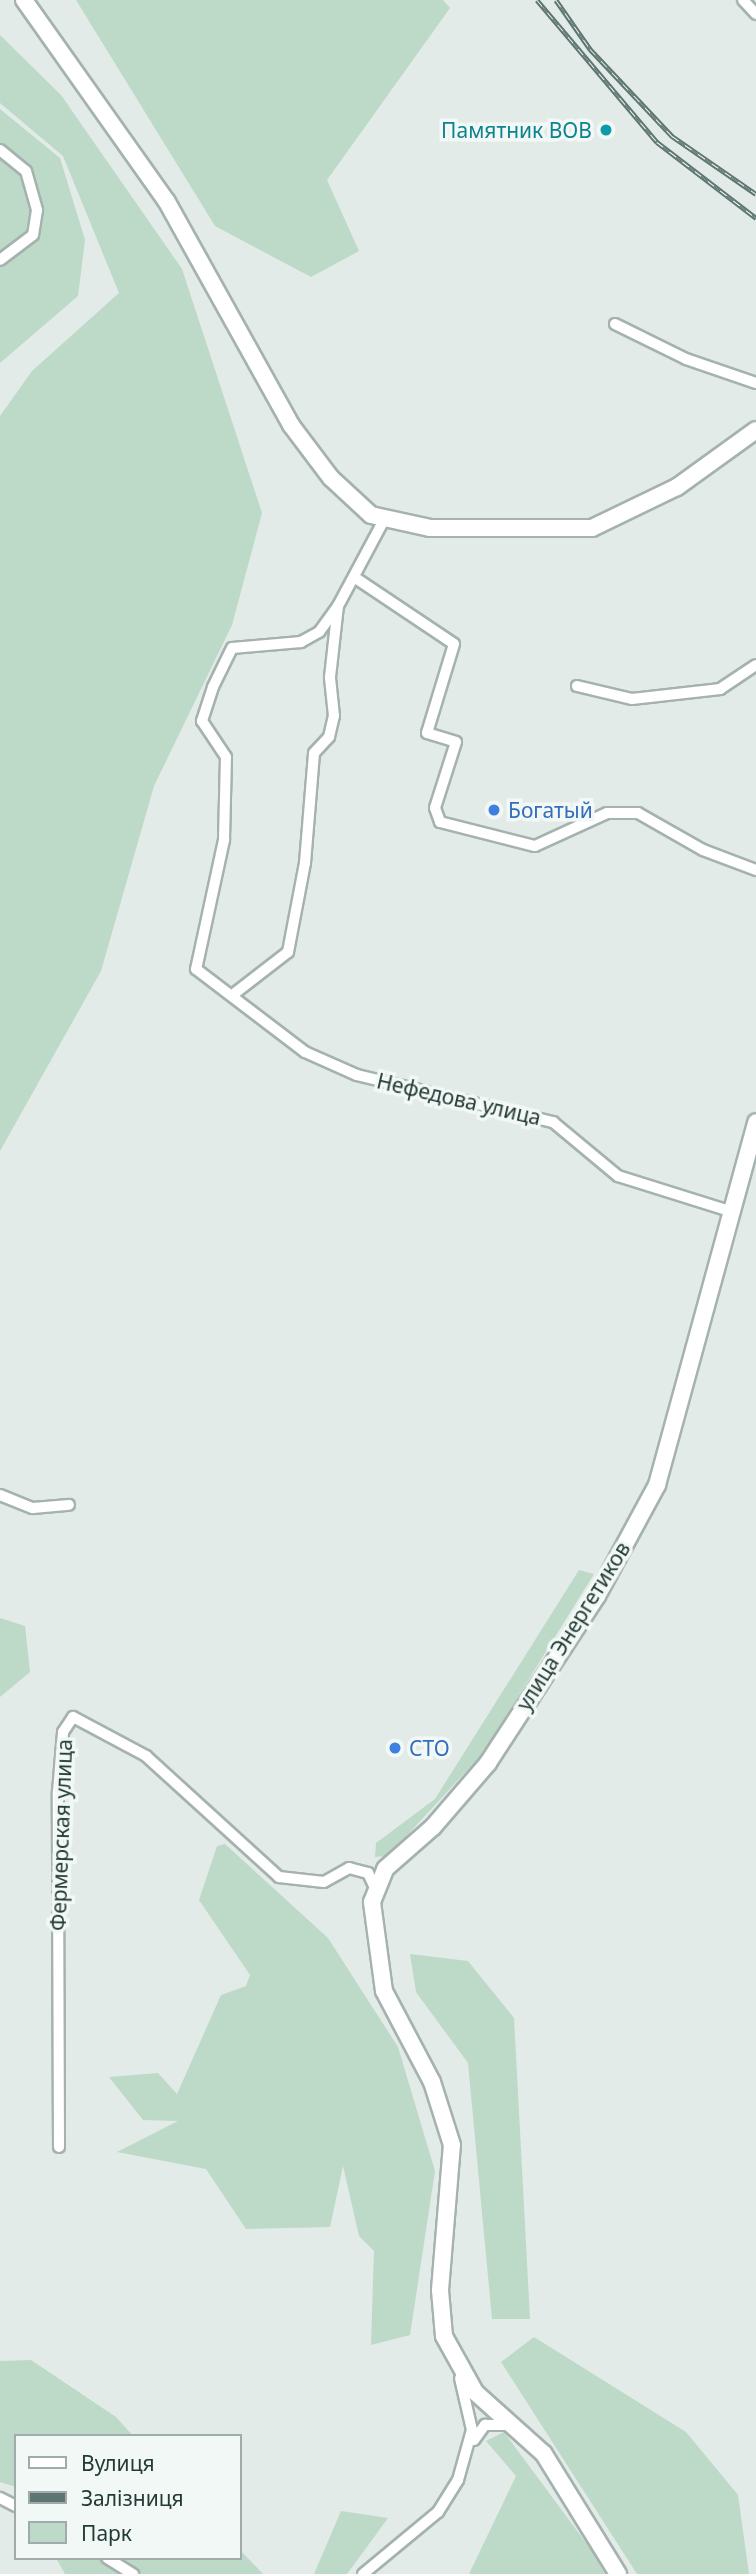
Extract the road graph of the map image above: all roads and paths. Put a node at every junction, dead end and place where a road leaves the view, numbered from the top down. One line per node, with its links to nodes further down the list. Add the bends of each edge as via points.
1 (24, 0): 9 (main road, via 167,202 291,425 350,499)
2 (743, 0): 3 (street)
3 (756, 14)
4 (0, 150): 5 (street, via 26,171 37,210 33,235)
5 (0, 260)
6 (615, 324): 7 (street, via 686,359)
7 (756, 383)
8 (756, 430): 9 (main road, via 677,487 592,528 430,528)
9 (384, 520): 10 (street)
10 (354, 577): 11 (street); 14 (street, via 454,644 427,733 456,742 435,808 440,822 535,846 607,813 638,813 702,850)
11 (338, 606): 15 (street, via 330,677 334,716 329,737 314,753 305,863 288,952 269,971 242,981); 15 (street, Нефедова улица, via 319,632 301,642 232,648 202,720 226,757 224,840 196,969)
12 (756, 666): 13 (street, via 720,689 632,699)
13 (577, 687)
14 (756, 870)
15 (235, 993): 17 (street, Нефедова улица, via 305,1052 357,1075 553,1122 618,1176)
16 (756, 1122): 17 (main road, улица Энергетиков)
17 (730, 1212): 20 (main road, улица Энергетиков, via 657,1485 597,1596 488,1763 433,1827)
18 (0, 1495): 19 (street, via 33,1508)
19 (69, 1505)
20 (372, 1880): 21 (street, Фермерская улица, via 349,1868 300,1884 279,1877 146,1756 73,1717 63,1732 58,1792); 22 (main road, via 372,1935 384,1991 432,2081 452,2145 440,2290 444,2336)
21 (59, 2147)
22 (457, 2370): 23 (main road); 24 (street, via 470,2412)
23 (513, 2425): 24 (street, via 485,2425); 28 (main road, via 544,2454)
24 (471, 2449): 27 (street, via 438,2512)
25 (110, 2560): 26 (street)
26 (133, 2574)
27 (362, 2574)
28 (618, 2574)

